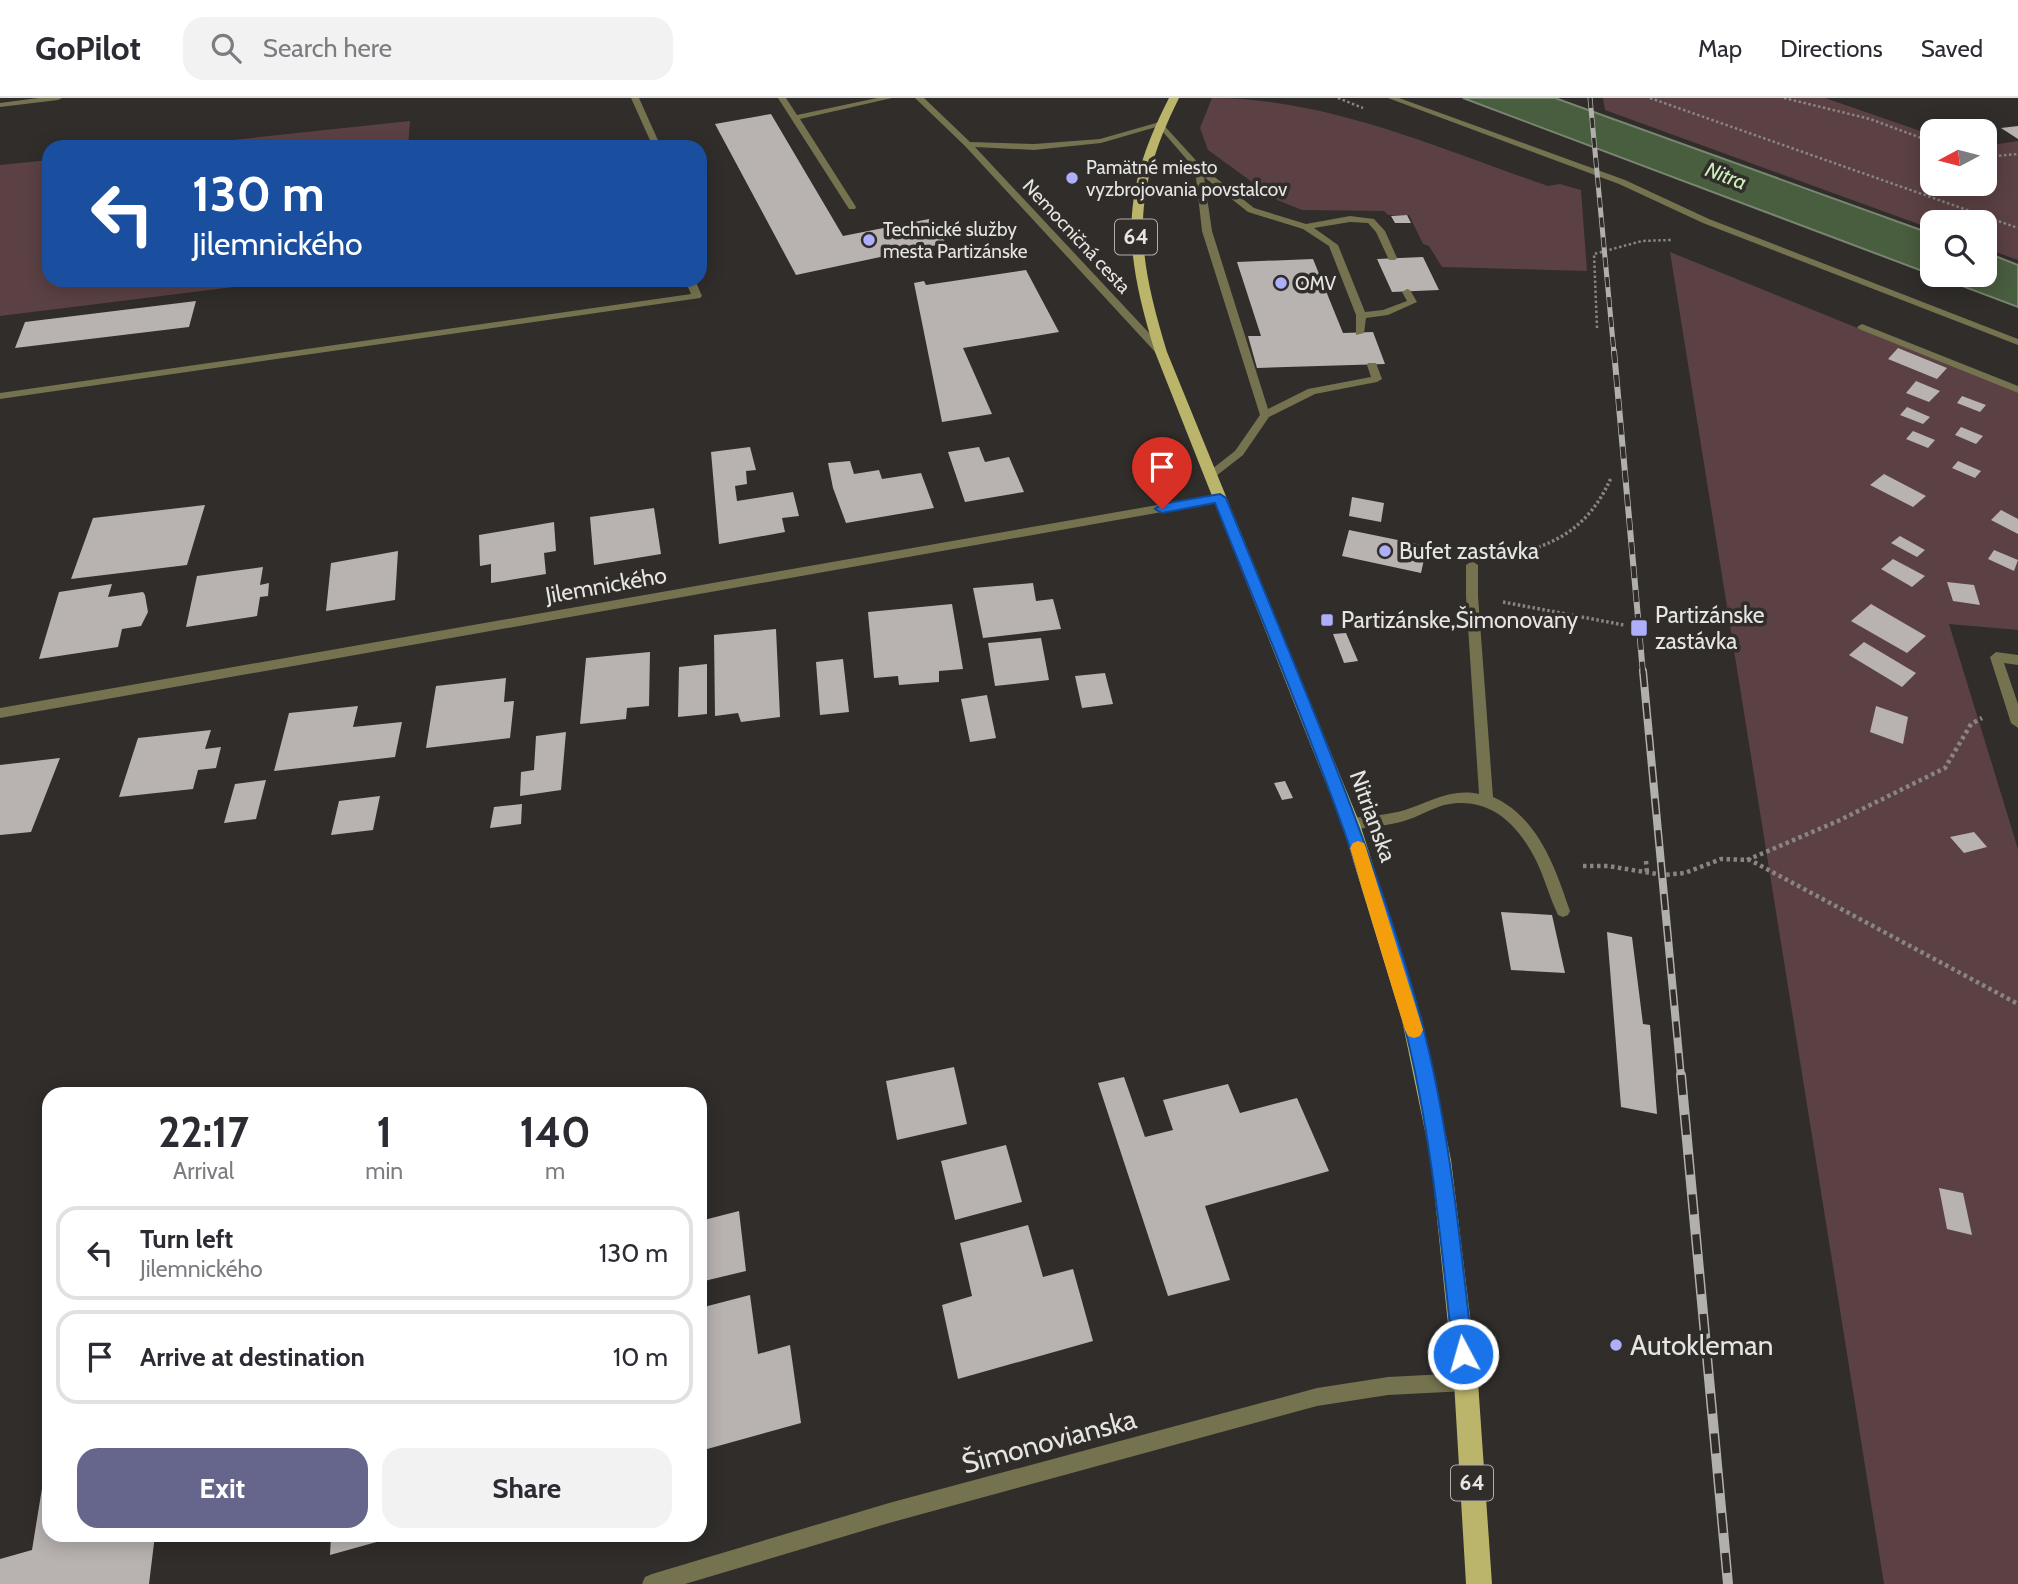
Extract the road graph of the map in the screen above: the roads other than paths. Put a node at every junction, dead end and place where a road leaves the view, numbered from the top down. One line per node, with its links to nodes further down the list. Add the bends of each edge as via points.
1 (58, 98): 8 (street)
2 (635, 98): 11 (street)
3 (782, 98): 9 (street)
4 (888, 98): 9 (street)
5 (919, 98): 12 (street, Nemocničná cesta)
6 (1174, 98): 10 (main road, Nitrianska / 64)
7 (1392, 98): 22 (street, via 1622,182 1706,221)
8 (0, 104)
9 (795, 118): 14 (street)
10 (1160, 123): 12 (street, Nemocničná cesta, via 1101,141 1034,147); 13 (street); 23 (main road, Nitrianska / 64, via 1138,186 1136,247 1146,307)
11 (654, 140)
12 (968, 144): 23 (street, Nemocničná cesta)
13 (1199, 169): 15 (street, via 1251,210); 27 (street, via 1207,231)
14 (852, 207)
15 (1306, 227): 16 (street, via 1350,219 1371,221); 19 (street, via 1332,245)
16 (1392, 258)
17 (693, 287): 26 (street, via 697,296)
18 (1407, 292): 19 (street, via 1412,302 1385,313)
19 (1361, 314): 21 (street)
20 (1862, 327): 25 (street)
21 (1359, 333)
22 (2018, 342)
23 (1161, 352): 28 (main road, Nitrianska / 64)
24 (1371, 365): 27 (street, via 1377,379 1312,391)
25 (2018, 390)
26 (0, 396)
27 (1265, 415): 28 (street, via 1239,453)
28 (1210, 476): 29 (main road, Nitrianska / 64)
29 (1220, 498): 32 (street, Jilemnického); 35 (main road, Nitrianska / 64)
30 (1472, 565): 34 (street)
31 (2018, 660): 33 (street, via 1996,657)
32 (0, 713)
33 (2018, 723)
34 (1486, 799): 35 (street, via 1444,800 1407,815); 36 (street, via 1527,830 1548,865)
35 (1351, 824): 37 (main road, Nitrianska / 64, via 1412,1020 1441,1160)
36 (1563, 911)
37 (1466, 1382): 38 (street, Šimonovianska, via 1388,1386 1317,1397 889,1513); 39 (main road, Nitrianska / 64)
38 (652, 1584)
39 (1479, 1584)

